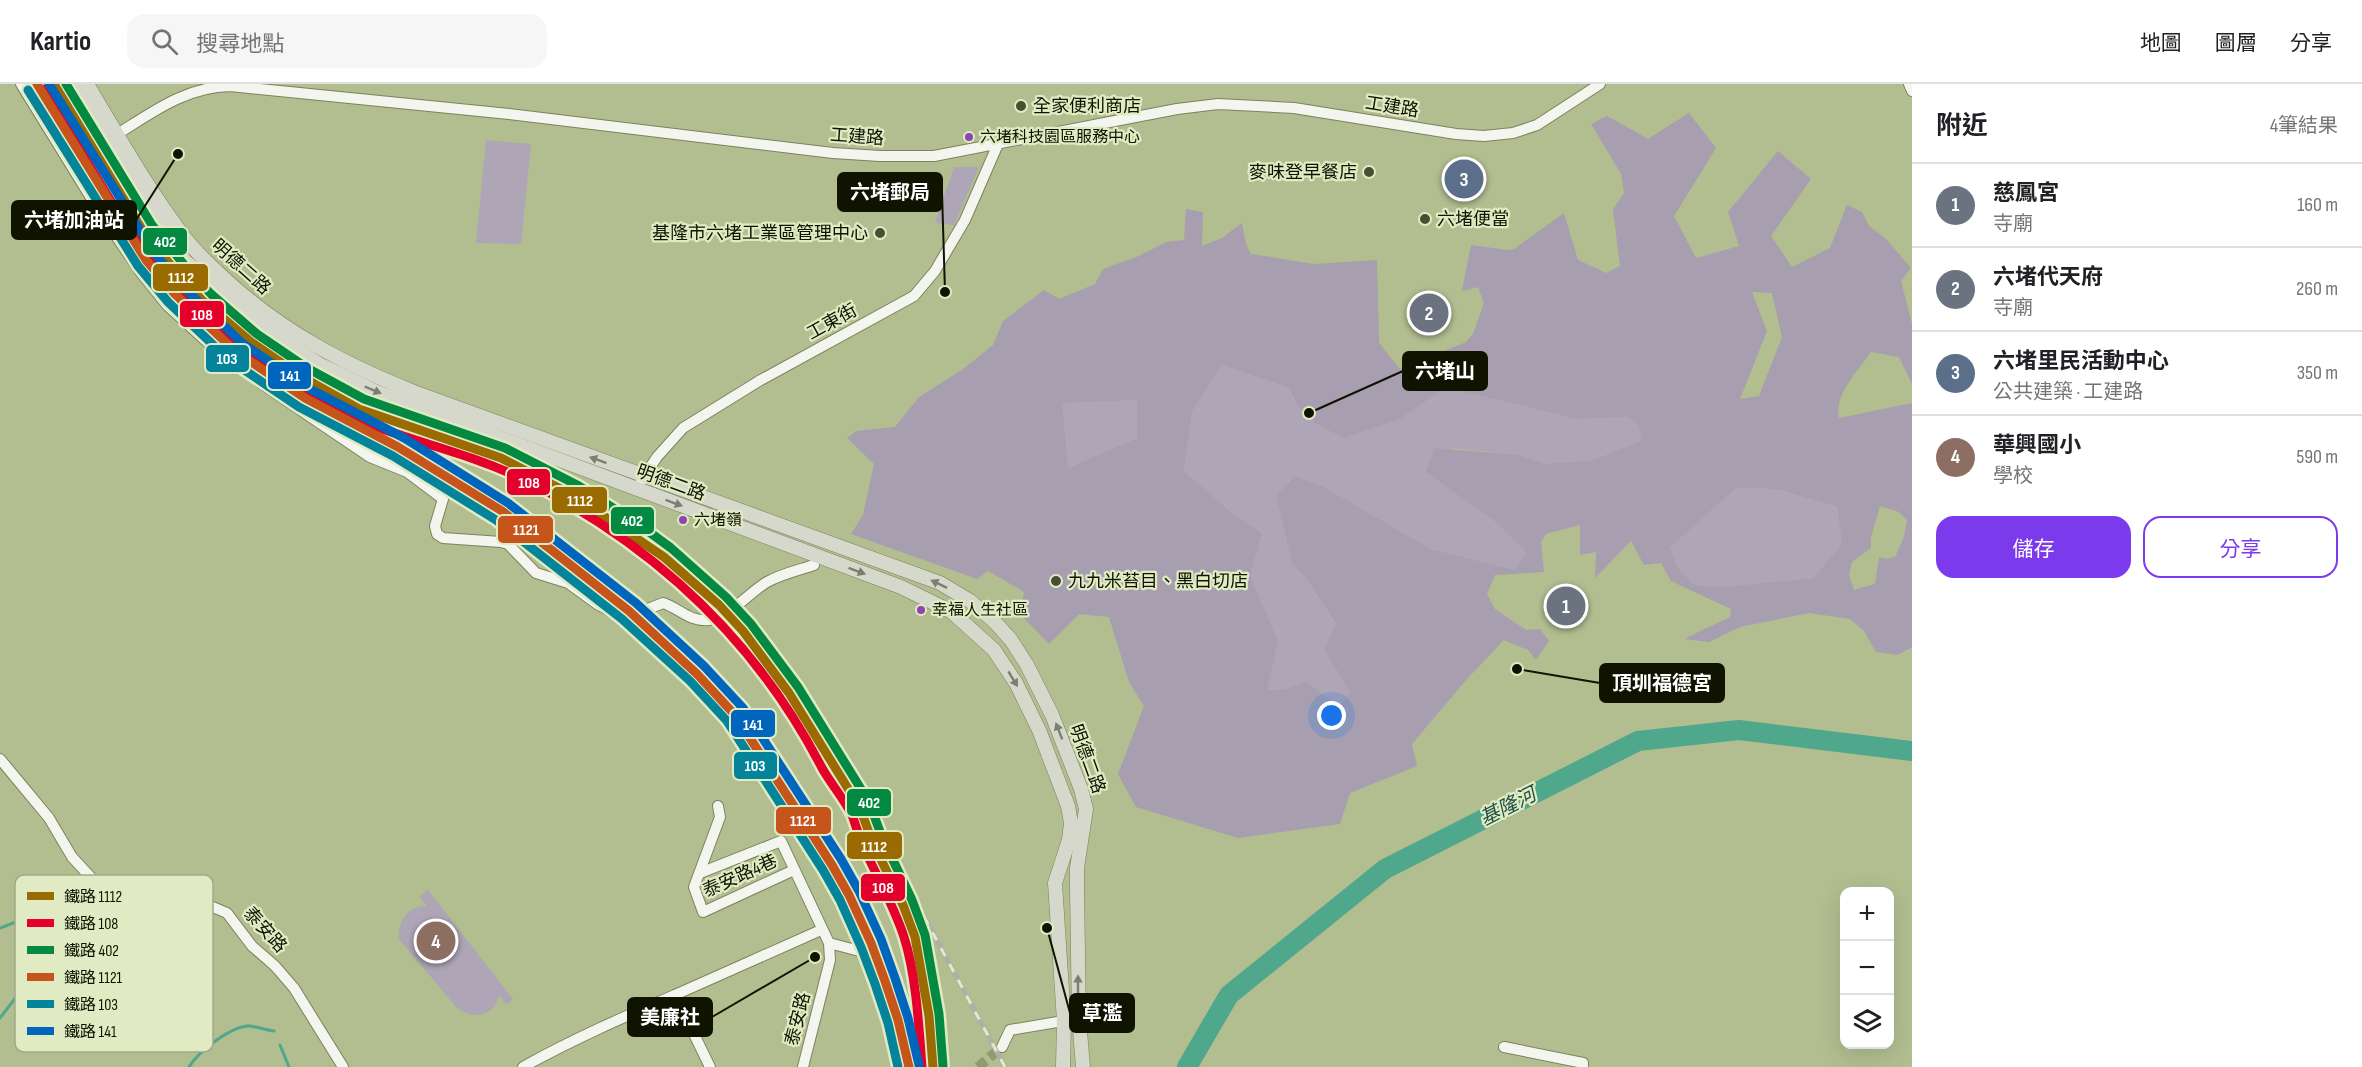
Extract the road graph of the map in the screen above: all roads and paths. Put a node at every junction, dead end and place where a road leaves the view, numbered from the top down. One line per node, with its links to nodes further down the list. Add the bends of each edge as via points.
1 (21, 84): 11 (street, via 101,214 167,305 268,388 370,457 407,472 439,494 443,499 435,526 443,538 508,544 536,573 568,583 597,604 633,619 663,603 683,615 710,620 725,614 767,582)
2 (74, 84): 7 (main road, 明德二路)
3 (87, 84): 7 (main road, 明德二路)
4 (1600, 84): 9 (street, 工建路, via 1537,125 1484,136 1294,108 1218,104)
5 (1909, 84): 6 (street)
6 (1912, 91)
7 (94, 106): 8 (main road, 明德二路)
8 (113, 137): 9 (street, 工建路, via 184,95 203,88 230,86 844,154 914,157); 10 (main road, 明德二路, via 144,203 185,261 289,345 377,392)
9 (998, 144): 10 (street, 工東街, via 965,220 935,272 914,296 759,381 683,428)
10 (640, 483): 21 (main road, 明德二路, one-way to 10, via 1077,868 1086,809 1052,715 1011,640 994,621 940,583); 22 (main road, 明德二路, one-way to 22, via 901,587 952,612 994,650 1040,730 1070,814 1069,840 1055,883)
11 (814, 565)
12 (0, 759): 16 (street, 泰安路, via 50,818 72,858)
13 (718, 806): 15 (street, 泰安路4巷, via 720,817)
14 (794, 870): 15 (street, 泰安路4巷, via 781,841); 15 (street, 泰安路4巷, via 703,912 694,888); 18 (street)
15 (700, 873)
16 (88, 875)
17 (213, 907): 25 (street, 泰安路, via 227,913 252,946 294,988)
18 (821, 930): 19 (street); 20 (street)
19 (829, 943): 28 (street, 泰安路, via 830,960); 29 (street, via 867,953 892,1013)
20 (675, 995): 26 (street, via 575,1038); 27 (street)
21 (1079, 1020): 22 (street); 31 (main road, 明德二路)
22 (1064, 1021): 23 (street, via 1010,1030); 30 (main road, 明德二路)
23 (1002, 1047)
24 (1504, 1047): 32 (street, via 1583,1063)
25 (343, 1067)
26 (523, 1067)
27 (710, 1067)
28 (803, 1067)
29 (899, 1067)
30 (1063, 1067)
31 (1083, 1067)
32 (1583, 1067)

